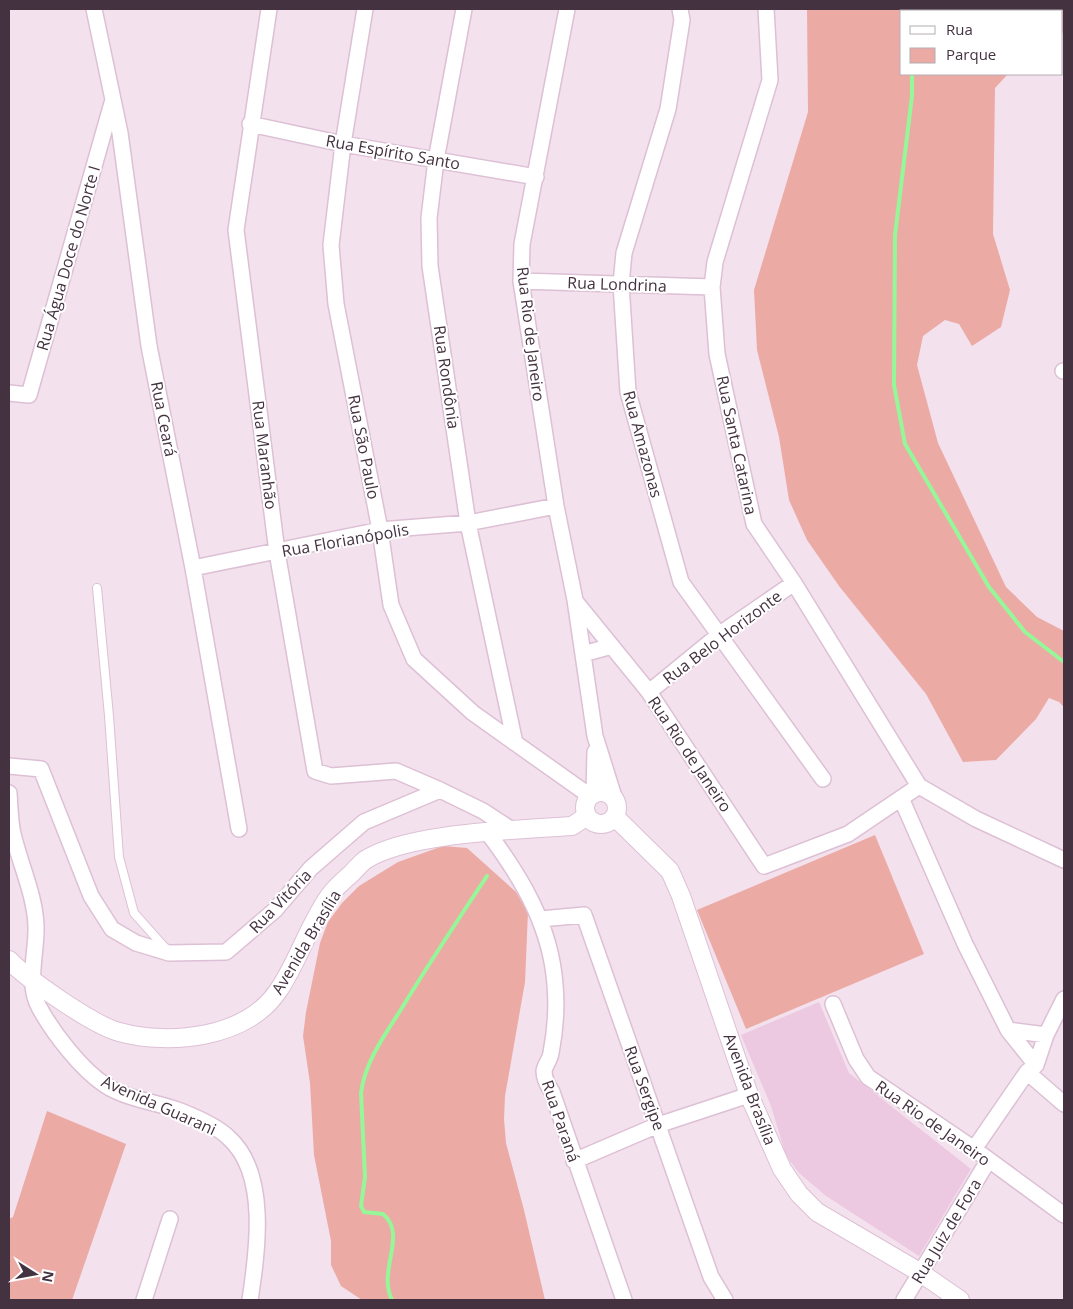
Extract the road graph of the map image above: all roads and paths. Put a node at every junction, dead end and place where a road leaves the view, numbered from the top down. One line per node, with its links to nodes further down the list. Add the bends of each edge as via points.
1 (94, 9): 8 (street, Rua Ceará)
2 (269, 9): 9 (street, Rua Maranhão)
3 (365, 9): 10 (street, Rua São Paulo)
4 (464, 9): 11 (street, Rua Rondônia)
5 (567, 9): 12 (street, Rua Rio de Janeiro)
6 (680, 9): 14 (street, Rua Amazonas, via 682,20 668,109 624,253)
7 (766, 9): 15 (street, Rua Santa Catarina, via 770,80 715,262)
8 (112, 101): 16 (street, Rua Água Doce do Norte I, via 29,395); 21 (street, Rua Ceará, via 120,133 149,346)
9 (250, 124): 10 (street, Rua Espírito Santo); 20 (street, Rua Maranhão, via 236,230)
10 (343, 144): 11 (street, Rua Espírito Santo); 19 (street, Rua São Paulo, via 331,244 336,304)
11 (436, 160): 12 (street, Rua Espírito Santo); 18 (street, Rua Rondônia, via 429,218 430,266)
12 (536, 177): 13 (street, Rua Rio de Janeiro, via 522,244)
13 (521, 281): 14 (street, Rua Londrina); 17 (street, Rua Rio de Janeiro)
14 (621, 284): 15 (street, Rua Londrina); 25 (street, Rua Amazonas, via 628,392 681,582)
15 (712, 287): 22 (street, Rua Santa Catarina, via 717,354 754,524)
16 (9, 393)
17 (556, 506): 18 (street, Rua Florianópolis); 24 (street, Rua Rio de Janeiro)
18 (468, 523): 19 (street, Rua Florianópolis); 30 (street, Rua Rondônia)
19 (380, 530): 20 (street, Rua Florianópolis); 30 (street, Rua São Paulo, via 392,605 414,659 474,714)
20 (277, 552): 21 (street, Rua Florianópolis); 34 (street, Rua Maranhão, via 315,771 331,776 396,771)
21 (193, 568): 40 (street, Rua Ceará)
22 (794, 584): 25 (street, Rua Belo Horizonte); 33 (street, Rua Santa Catarina)
23 (96, 588): 45 (lane, via 119,857 134,913)
24 (575, 600): 26 (street, Rua Rio de Janeiro); 27 (street, Rua Rio de Janeiro)
25 (720, 634): 28 (street, Rua Belo Horizonte); 32 (street, Rua Amazonas)
26 (612, 646): 27 (street); 28 (street, Rua Rio de Janeiro)
27 (583, 654): 29 (street, Rua Rio de Janeiro)
28 (649, 692): 37 (street, Rua Rio de Janeiro, via 764,866 848,834)
29 (595, 736): 36 (street, Rua Rio de Janeiro); 38 (street, Rua Rio de Janeiro)
30 (515, 743): 36 (street, Rua São Paulo)
31 (9, 766): 45 (street, Rua Vitória, via 41,769 91,896 112,929 136,943)
32 (823, 779)
33 (919, 786): 37 (street); 43 (street, via 976,819)
34 (440, 790): 41 (street, via 483,811); 45 (street, Rua Vitória, via 364,822 311,868 275,910 226,952)
35 (9, 793): 47 (street, Avenida Guarani, via 12,832 36,924)
36 (592, 795): 38 (street, via 606,792); 39 (street, via 586,805)
37 (901, 798): 52 (street, via 965,944)
38 (615, 808): 39 (street, via 611,821 601,824); 55 (street, Avenida Brasília, via 670,871 682,896)
39 (587, 816): 41 (street, Avenida Brasília, via 572,826)
40 (239, 830)
41 (512, 830): 42 (street, Avenida Brasília)
42 (488, 833): 44 (street, Rua Paraná, via 522,881); 49 (street, Avenida Brasília, via 409,842 365,860 330,895 278,992 261,1010 236,1026 204,1036 158,1037 126,1033 111,1028)
43 (1064, 860)
44 (540, 919): 57 (street, Rua Sergipe, via 584,915); 60 (street, Rua Paraná, via 550,950 555,984 554,1039 544,1070)
45 (170, 953)
46 (9, 960): 47 (street, Avenida Brasília)
47 (32, 980): 49 (street, Avenida Brasília); 51 (street, Avenida Guarani, via 38,1006)
48 (1064, 999): 53 (street)
49 (67, 1002): 51 (street, via 55,1008)
50 (833, 1004): 58 (street, Rua Rio de Janeiro, via 856,1059 868,1077)
51 (48, 1022): 65 (street, Avenida Guarani, via 79,1061 106,1086 182,1112 208,1123 230,1138 245,1160 254,1191 258,1246)
52 (1008, 1030): 53 (street); 54 (street)
53 (1046, 1035): 54 (street)
54 (1031, 1069): 56 (street); 58 (street)
55 (749, 1095): 57 (street); 63 (street, Avenida Brasília, via 782,1169 799,1194 817,1212 843,1229)
56 (1064, 1104)
57 (658, 1126): 60 (street); 67 (street, Rua Sergipe, via 711,1278)
58 (974, 1149): 59 (street, Rua Rio de Janeiro)
59 (988, 1161): 61 (street, Rua Rio de Janeiro); 63 (street, Rua Juiz de Fora)
60 (574, 1162): 66 (street, Rua Paraná)
61 (1064, 1214)
62 (170, 1219): 64 (street)
63 (921, 1273): 68 (street, Rua Juiz de Fora); 69 (street, Avenida Brasília)
64 (144, 1300)
65 (250, 1300)
66 (624, 1300)
67 (725, 1300)
68 (904, 1300)
69 (960, 1300)

